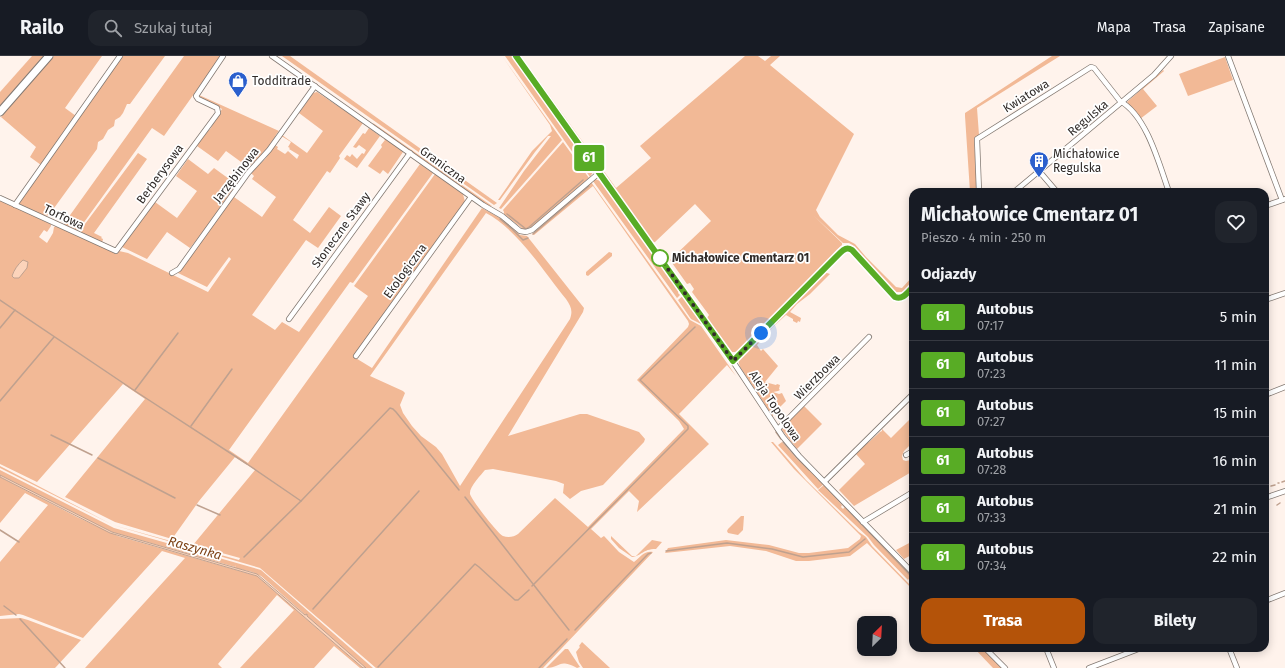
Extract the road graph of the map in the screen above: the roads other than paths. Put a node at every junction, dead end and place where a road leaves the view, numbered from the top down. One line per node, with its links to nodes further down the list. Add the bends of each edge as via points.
1 (49, 56): 10 (street)
2 (120, 56): 22 (street)
3 (223, 56): 23 (street, Berberysowa, via 196,94 196,98 217,108 218,111)
4 (272, 56): 8 (street, Graniczna)
5 (516, 56): 13 (street, Aleja Topolowa)
6 (1171, 56): 9 (street, Regulska, via 1156,74)
7 (1228, 56): 20 (street)
8 (315, 86): 11 (street, Graniczna); 24 (street, Jarzębinowa, via 179,269)
9 (1122, 102): 12 (street, Regulska); 14 (street, Kwiatowa, via 1091,67 976,139); 17 (street, via 1144,126)
10 (0, 112)
11 (410, 153): 18 (street, Graniczna); 28 (street, Słoneczne Stawy)
12 (1039, 171): 15 (street, Regulska); 16 (street)
13 (599, 173): 18 (street, Graniczna, via 528,232 520,231 502,216); 31 (street, Aleja Topolowa)
14 (979, 188)
15 (1019, 188)
16 (1054, 188)
17 (1167, 188)
18 (471, 197): 30 (street, Ekologiczna)
19 (0, 198): 22 (street, Torfowa)
20 (1283, 199): 21 (street)
21 (1269, 204)
22 (15, 206): 23 (street, Torfowa, via 116,251)
23 (119, 249)
24 (172, 273)
25 (909, 291): 31 (street, via 903,297 895,297 852,250 846,249)
26 (1285, 293): 27 (street)
27 (1269, 299)
28 (288, 318)
29 (870, 337): 35 (street, Wierzbowa)
30 (356, 356)
31 (733, 361): 35 (street, Aleja Topolowa)
32 (1285, 387): 33 (street)
33 (1269, 393)
34 (909, 398): 38 (street)
35 (778, 429): 38 (street, Aleja Topolowa, via 794,451)
36 (909, 453): 37 (street)
37 (906, 455)
38 (825, 481): 42 (street, Aleja Topolowa)
39 (1285, 491): 41 (street)
40 (909, 494): 42 (street)
41 (1269, 497)
42 (863, 522): 43 (street, Aleja Topolowa)
43 (909, 569)
44 (1285, 593): 45 (street)
45 (1269, 599)
46 (989, 652): 50 (street)
47 (1048, 652): 51 (street)
48 (1131, 652): 52 (street)
49 (1231, 652): 53 (street)
50 (1005, 668)
51 (1054, 668)
52 (1089, 668)
53 (1237, 668)

